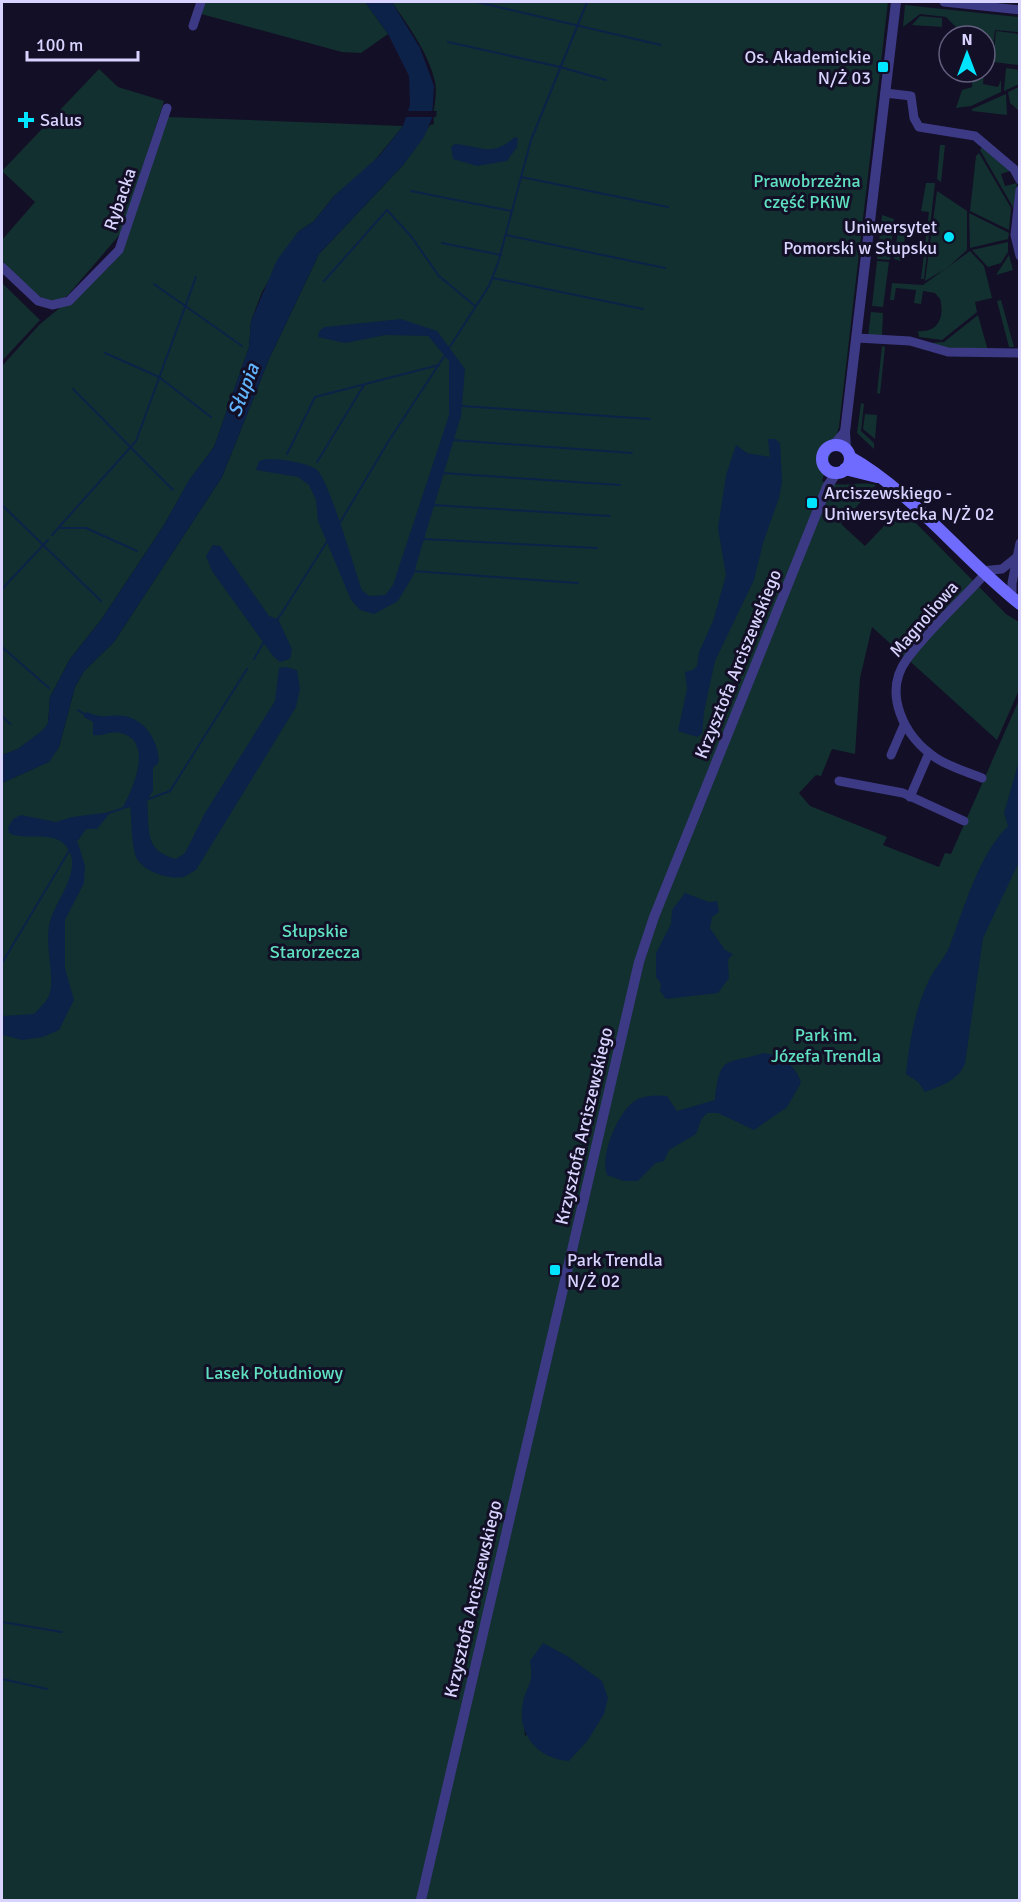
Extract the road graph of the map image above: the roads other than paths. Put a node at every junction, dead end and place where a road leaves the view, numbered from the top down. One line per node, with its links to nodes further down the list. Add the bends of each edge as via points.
1 (201, 2): 6 (street)
2 (896, 2): 7 (street, Krzysztofa Arciszewskiego)
3 (944, 2): 4 (street)
4 (1006, 5): 5 (street)
5 (1020, 10)
6 (193, 26)
7 (885, 93): 9 (street, via 911,96 919,127 978,138); 13 (street, Krzysztofa Arciszewskiego)
8 (166, 108): 12 (street, Rybacka, via 119,249 69,301 52,305 34,298)
9 (1020, 180)
10 (1019, 192): 11 (street, via 1015,235)
11 (1020, 256)
12 (2, 267)
13 (857, 338): 14 (street, via 910,341 948,352); 15 (street, Krzysztofa Arciszewskiego)
14 (1020, 353)
15 (840, 460): 18 (main road, via 881,478); 27 (street, Krzysztofa Arciszewskiego, via 662,896 639,962)
16 (1020, 543): 17 (street)
17 (1017, 556): 18 (street, via 1002,569); 19 (street)
18 (983, 572): 19 (main road); 20 (street, Magnoliowa, via 906,660 896,688)
19 (1016, 601)
20 (904, 725): 21 (street, Magnoliowa); 22 (street)
21 (930, 753): 23 (street, Magnoliowa); 25 (street)
22 (891, 755)
23 (982, 778)
24 (839, 781): 25 (street)
25 (910, 796): 26 (street)
26 (964, 821)
27 (421, 1900)

